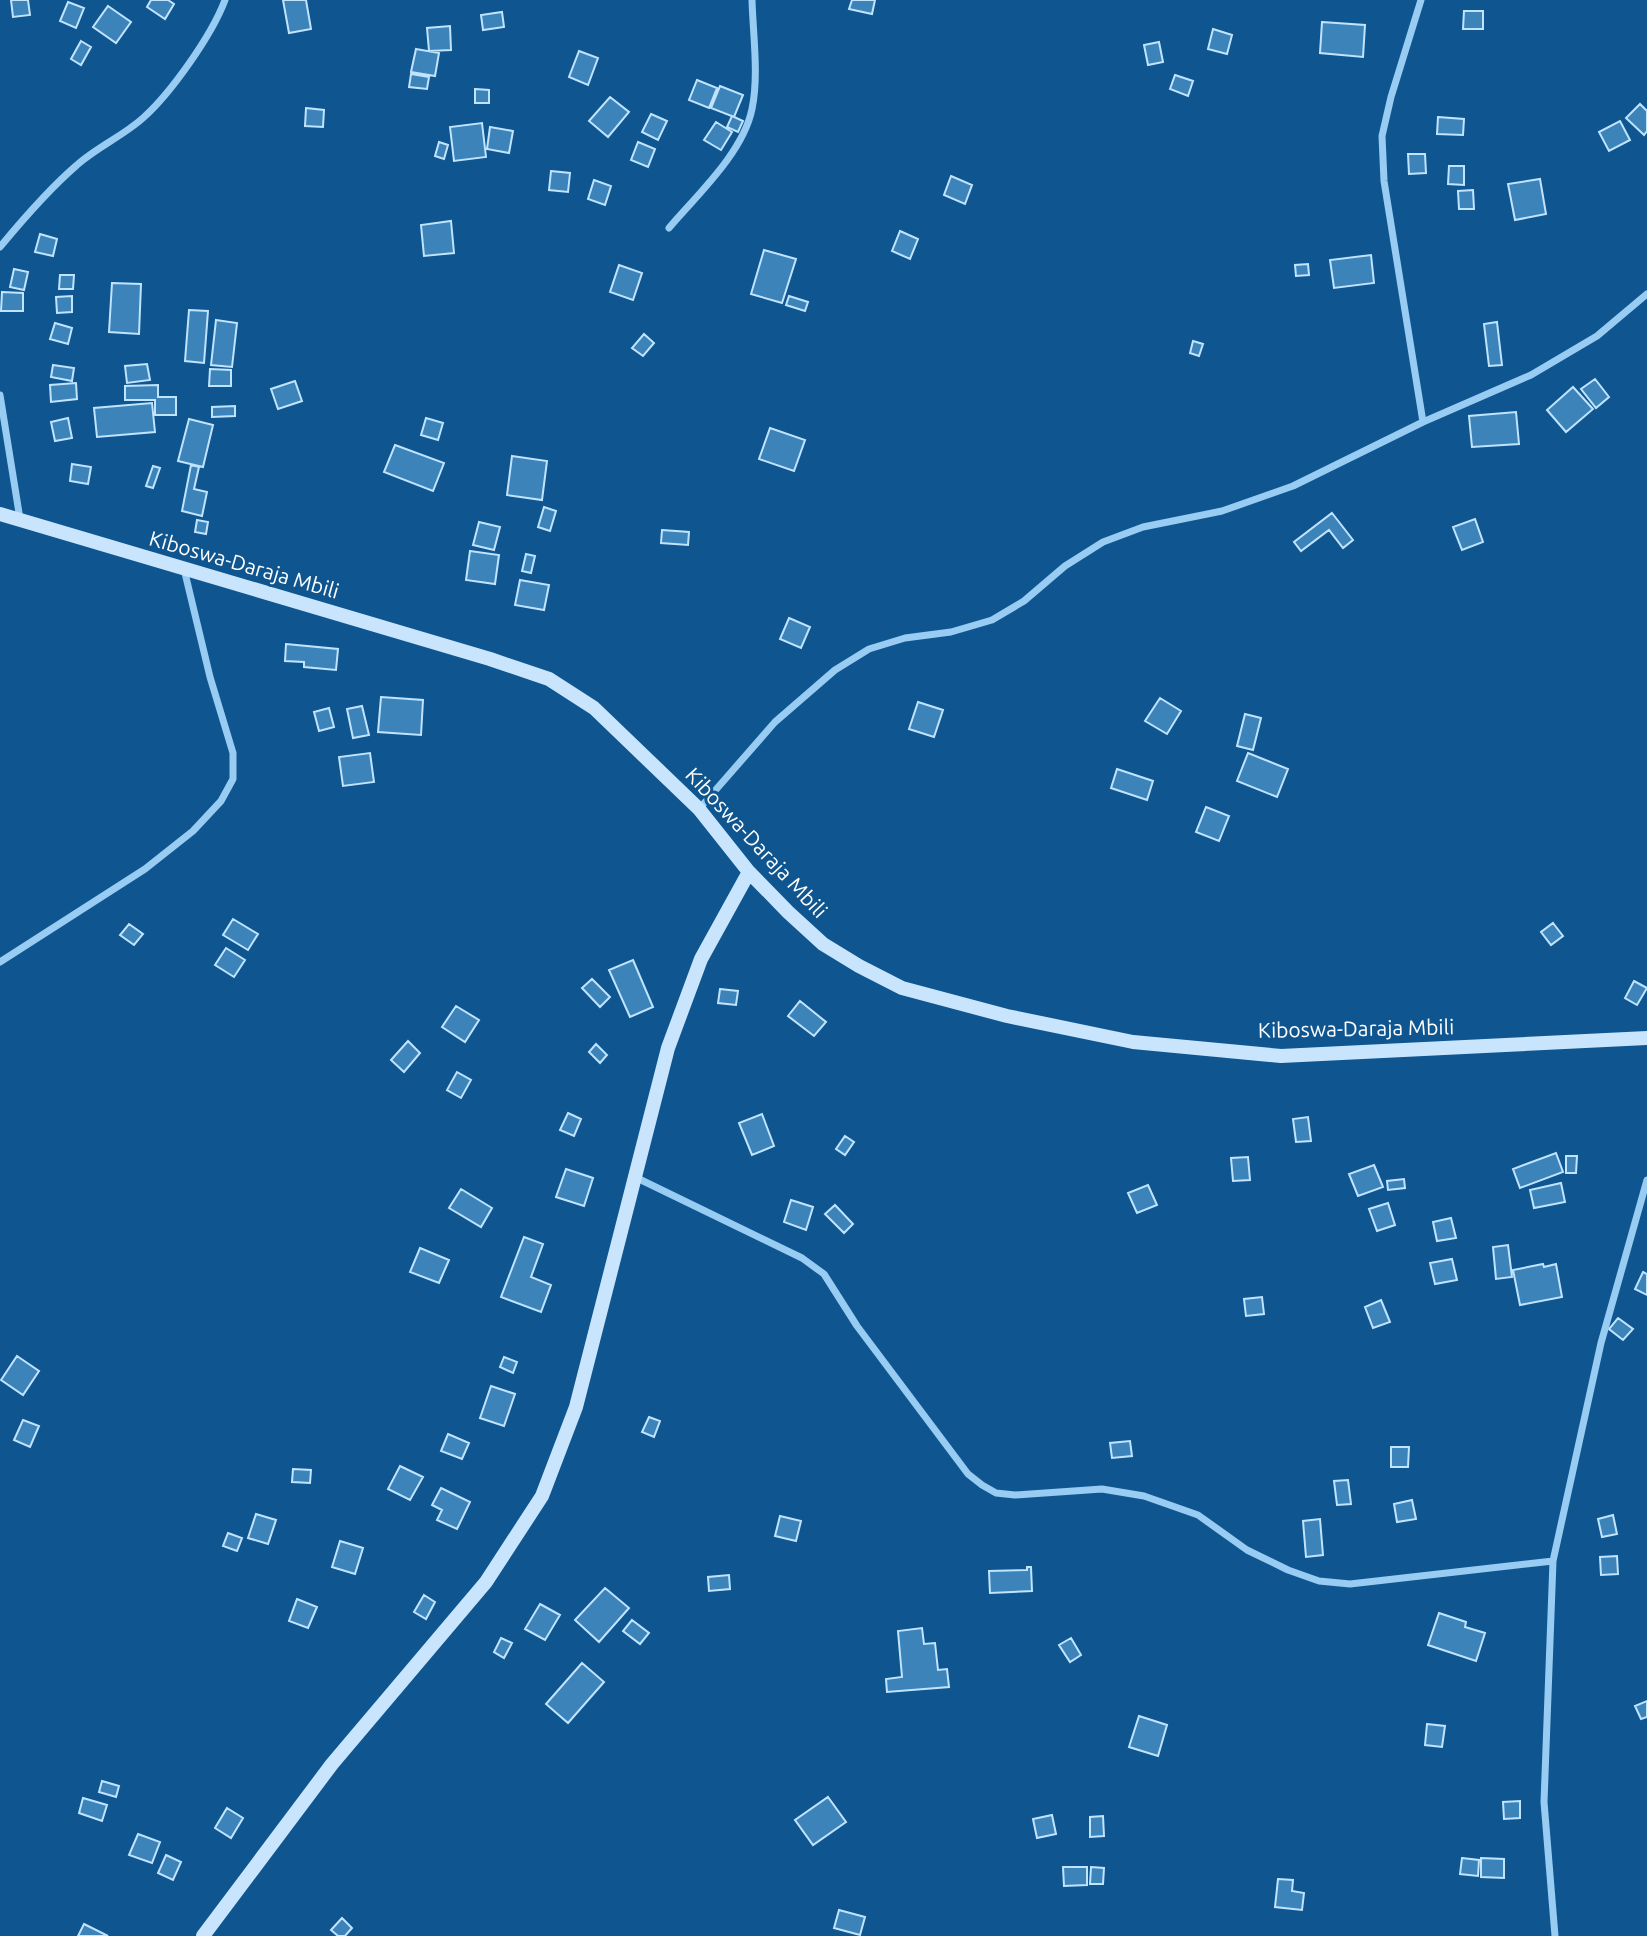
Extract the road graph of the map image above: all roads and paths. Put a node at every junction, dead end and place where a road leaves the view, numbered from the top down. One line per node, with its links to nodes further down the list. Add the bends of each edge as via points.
1 (225, 0): 5 (street, via 219,17 173,86 142,118 78,163)
2 (752, 0): 4 (street, via 752,110 729,157)
3 (1421, 0): 8 (street, via 1382,136 1384,181)
4 (669, 228)
5 (0, 247)
6 (1647, 294): 8 (street, via 1597,336 1531,375)
7 (0, 396): 10 (street)
8 (1423, 422): 12 (street, via 1293,486 1222,511 1143,527 1103,541 992,620 869,649 835,670 775,722)
9 (0, 514): 10 (main road, Kiboswa-Daraja Mbili)
10 (20, 520): 11 (main road, Kiboswa-Daraja Mbili)
11 (184, 569): 12 (main road, Kiboswa-Daraja Mbili, via 549,679 594,708); 14 (street, via 233,753 233,779 221,801 193,831 145,869)
12 (699, 809): 13 (main road, Kiboswa-Daraja Mbili)
13 (749, 872): 15 (main road, Kiboswa-Daraja Mbili, via 824,944 902,988 1133,1042 1281,1056); 16 (main road, via 701,959 668,1048)
14 (0, 962)
15 (1647, 1038)
16 (634, 1176): 18 (street, via 802,1258 824,1274 857,1326 968,1474 996,1493 1102,1489 1144,1496 1198,1515 1247,1550 1319,1581 1350,1584); 19 (main road, via 576,1407 542,1496 486,1582 332,1764)
17 (1647, 1180): 18 (street, via 1601,1343)
18 (1553, 1561): 20 (street, via 1544,1802)
19 (203, 1936)
20 (1555, 1936)

